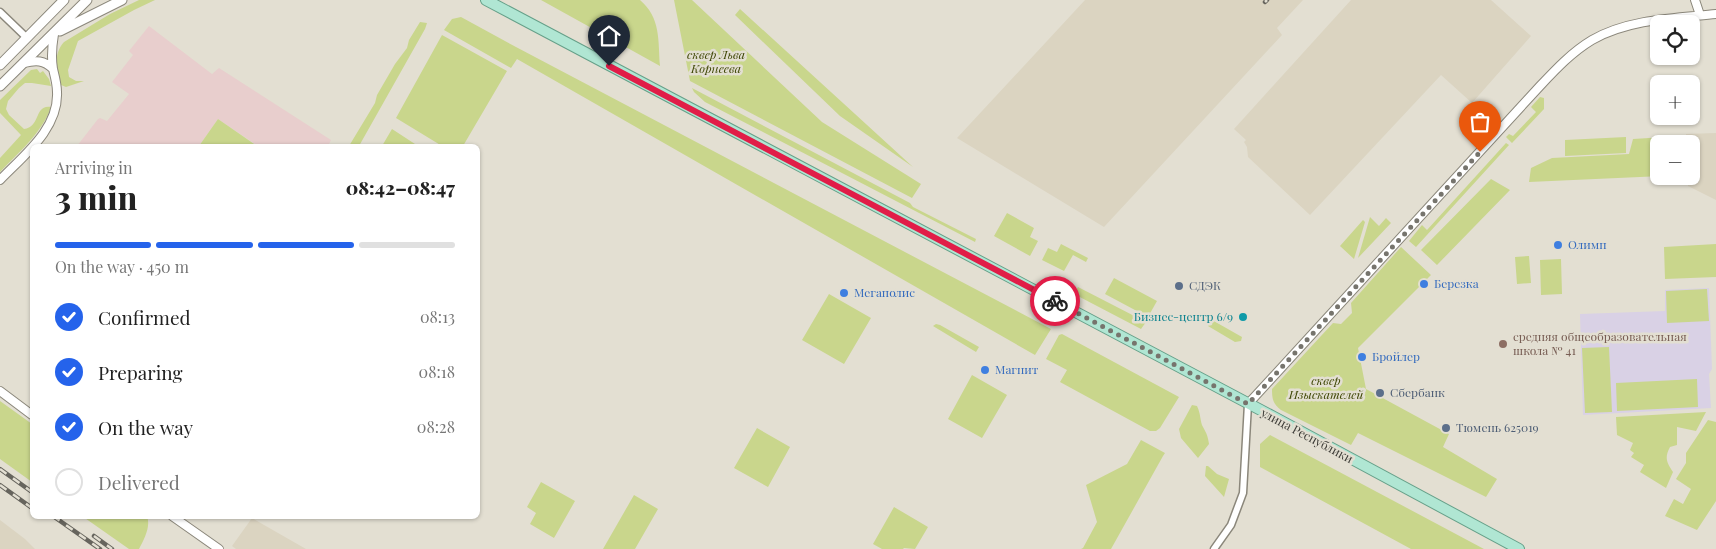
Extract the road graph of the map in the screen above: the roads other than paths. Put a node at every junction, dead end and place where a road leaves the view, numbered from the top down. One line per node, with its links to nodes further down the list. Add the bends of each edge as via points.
1 (56, 0): 10 (main road)
2 (64, 0): 10 (main road)
3 (87, 0): 12 (main road)
4 (122, 0): 12 (main road)
5 (486, 0): 22 (main road, улица Республики)
6 (1695, 0): 9 (street)
7 (0, 12): 13 (street)
8 (1716, 14): 9 (street)
9 (1700, 15)
10 (47, 16): 13 (main road)
11 (1650, 21): 22 (street, via 1616,29 1576,51 1540,86)
12 (54, 34): 14 (main road); 16 (street)
13 (26, 37): 15 (main road)
14 (24, 63): 16 (street, via 43,61); 17 (main road)
15 (0, 65)
16 (53, 69): 18 (street, via 58,93 54,116)
17 (0, 86)
18 (34, 144)
19 (30, 148): 20 (street)
20 (0, 180)
21 (0, 391): 23 (street)
22 (1248, 404): 26 (street, via 1243,493 1231,525); 27 (main road, улица Республики)
23 (30, 414)
24 (176, 519): 25 (street)
25 (219, 549)
26 (1214, 549)
27 (1519, 549)

